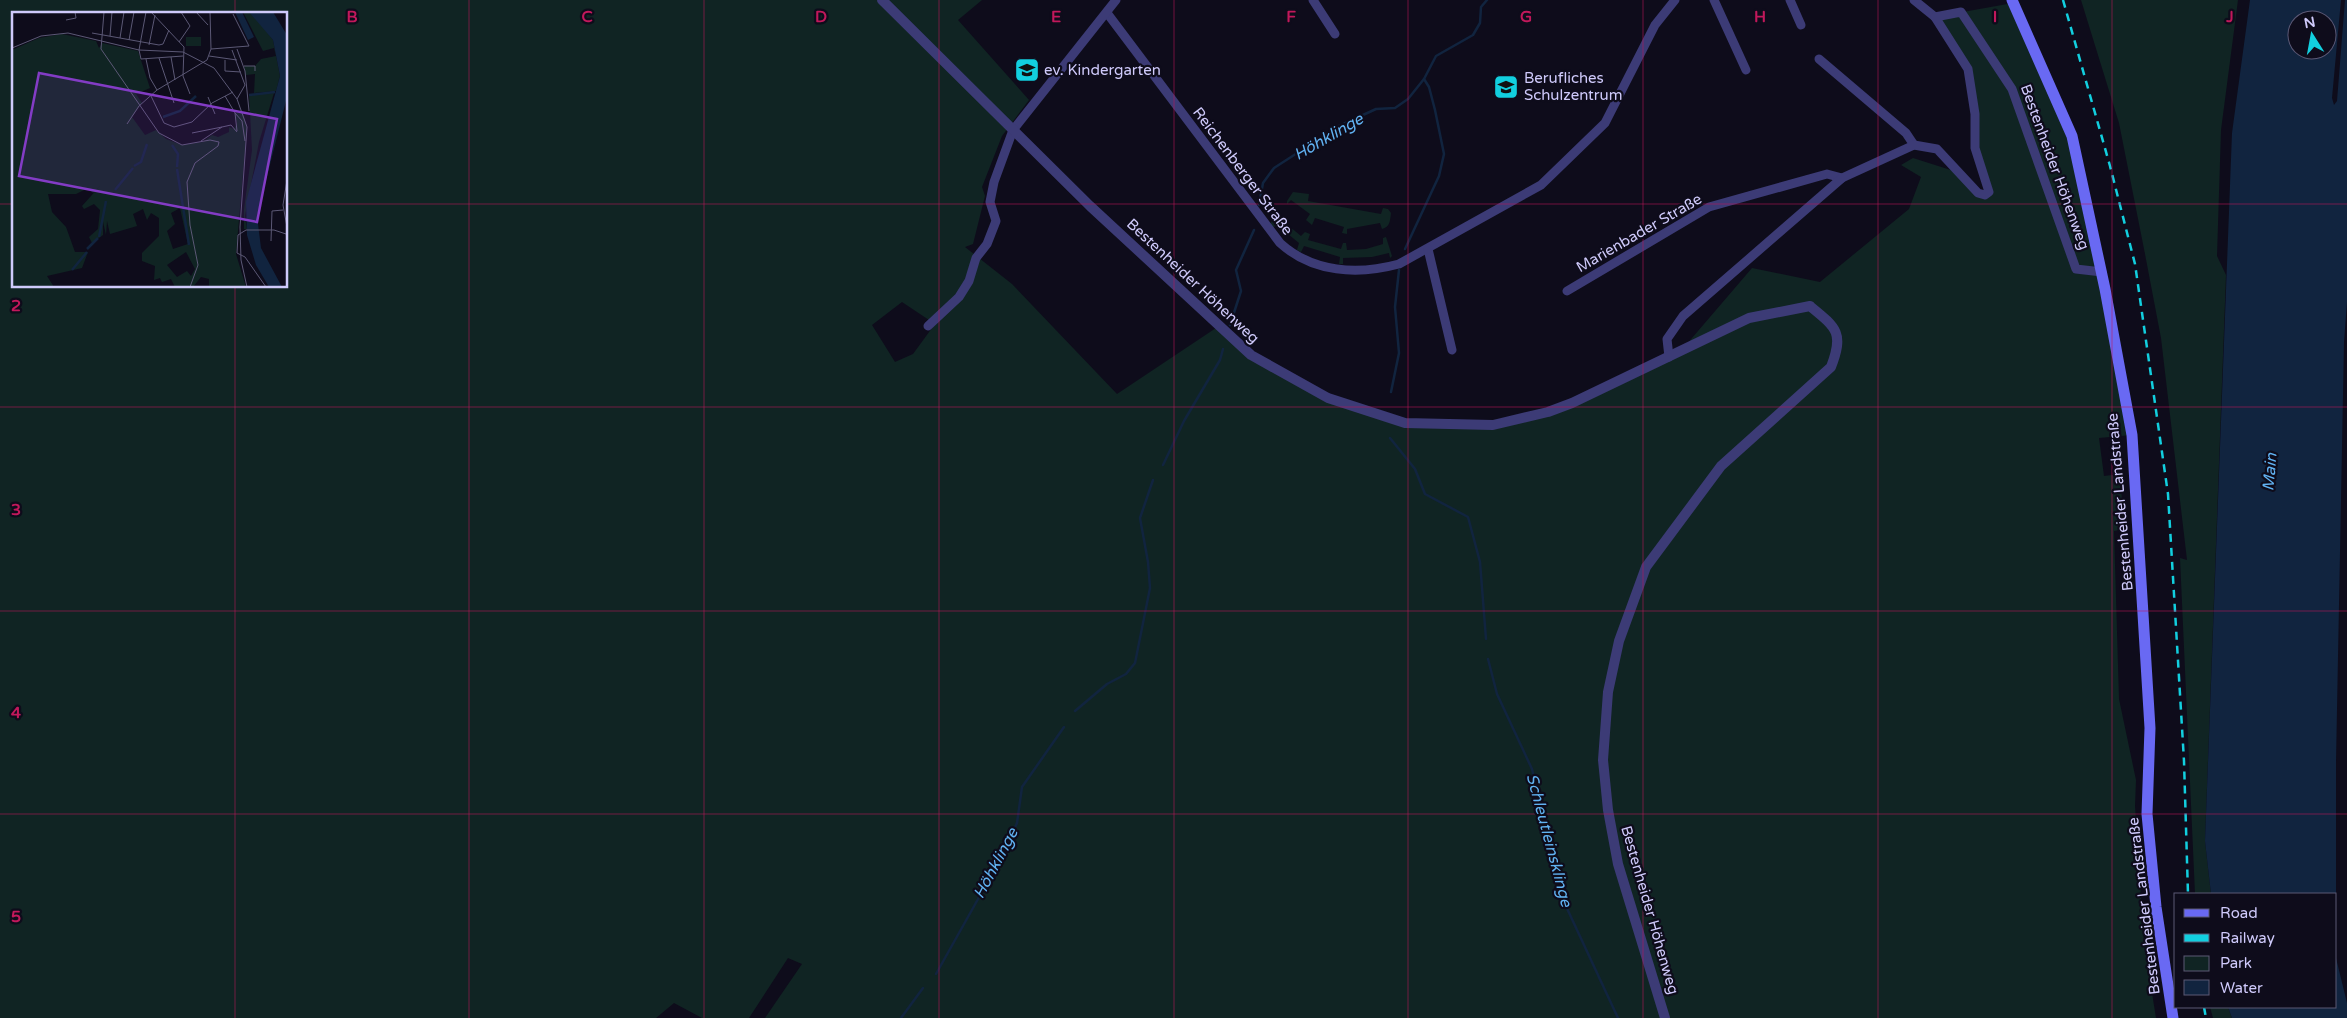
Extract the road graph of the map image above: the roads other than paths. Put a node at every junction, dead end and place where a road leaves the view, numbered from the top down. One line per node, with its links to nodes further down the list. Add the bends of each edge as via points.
1 (882, 0): 15 (street, Bestenheider Höhenweg)
2 (1116, 0): 9 (street)
3 (1313, 0): 12 (street)
4 (1675, 0): 18 (street, Reichenberger Straße, via 1655,25 1605,123 1541,185)
5 (1714, 0): 14 (street)
6 (1790, 0): 11 (street)
7 (1914, 0): 10 (street)
8 (2012, 0): 19 (main road, Bestenheider Landstraße, via 2072,136)
9 (1107, 13): 15 (street); 18 (street, Reichenberger Straße, via 1287,250 1337,271 1384,268)
10 (1935, 18): 16 (street, via 1968,69 1975,114 1974,148 1989,192 1985,195 1978,193 1936,149); 19 (street, Bestenheider Höhenweg, via 1961,12 2012,89 2076,269)
11 (1801, 25)
12 (1335, 34)
13 (1819, 59): 16 (street, via 1906,133)
14 (1746, 70)
15 (1013, 130): 21 (street, via 994,182 990,202 996,221 987,244 976,258 969,281 959,297); 23 (street, Bestenheider Höhenweg, via 1251,355 1328,398 1406,423 1493,426 1548,412)
16 (1914, 145): 17 (street)
17 (1842, 178): 20 (street, Marienbader Straße, via 1827,174 1709,207); 23 (street, via 1683,316 1667,339)
18 (1428, 249): 22 (street)
19 (2102, 272): 25 (main road, Bestenheider Landstraße, via 2132,435 2150,728 2147,814 2156,907)
20 (1567, 291)
21 (928, 326)
22 (1452, 350)
23 (1668, 357): 24 (street, Bestenheider Höhenweg, via 1749,318 1810,306 1832,324 1839,345 1831,367 1720,466 1646,567 1619,640 1608,692 1603,760 1608,810 1618,864)
24 (1665, 1018)
25 (2173, 1018)

